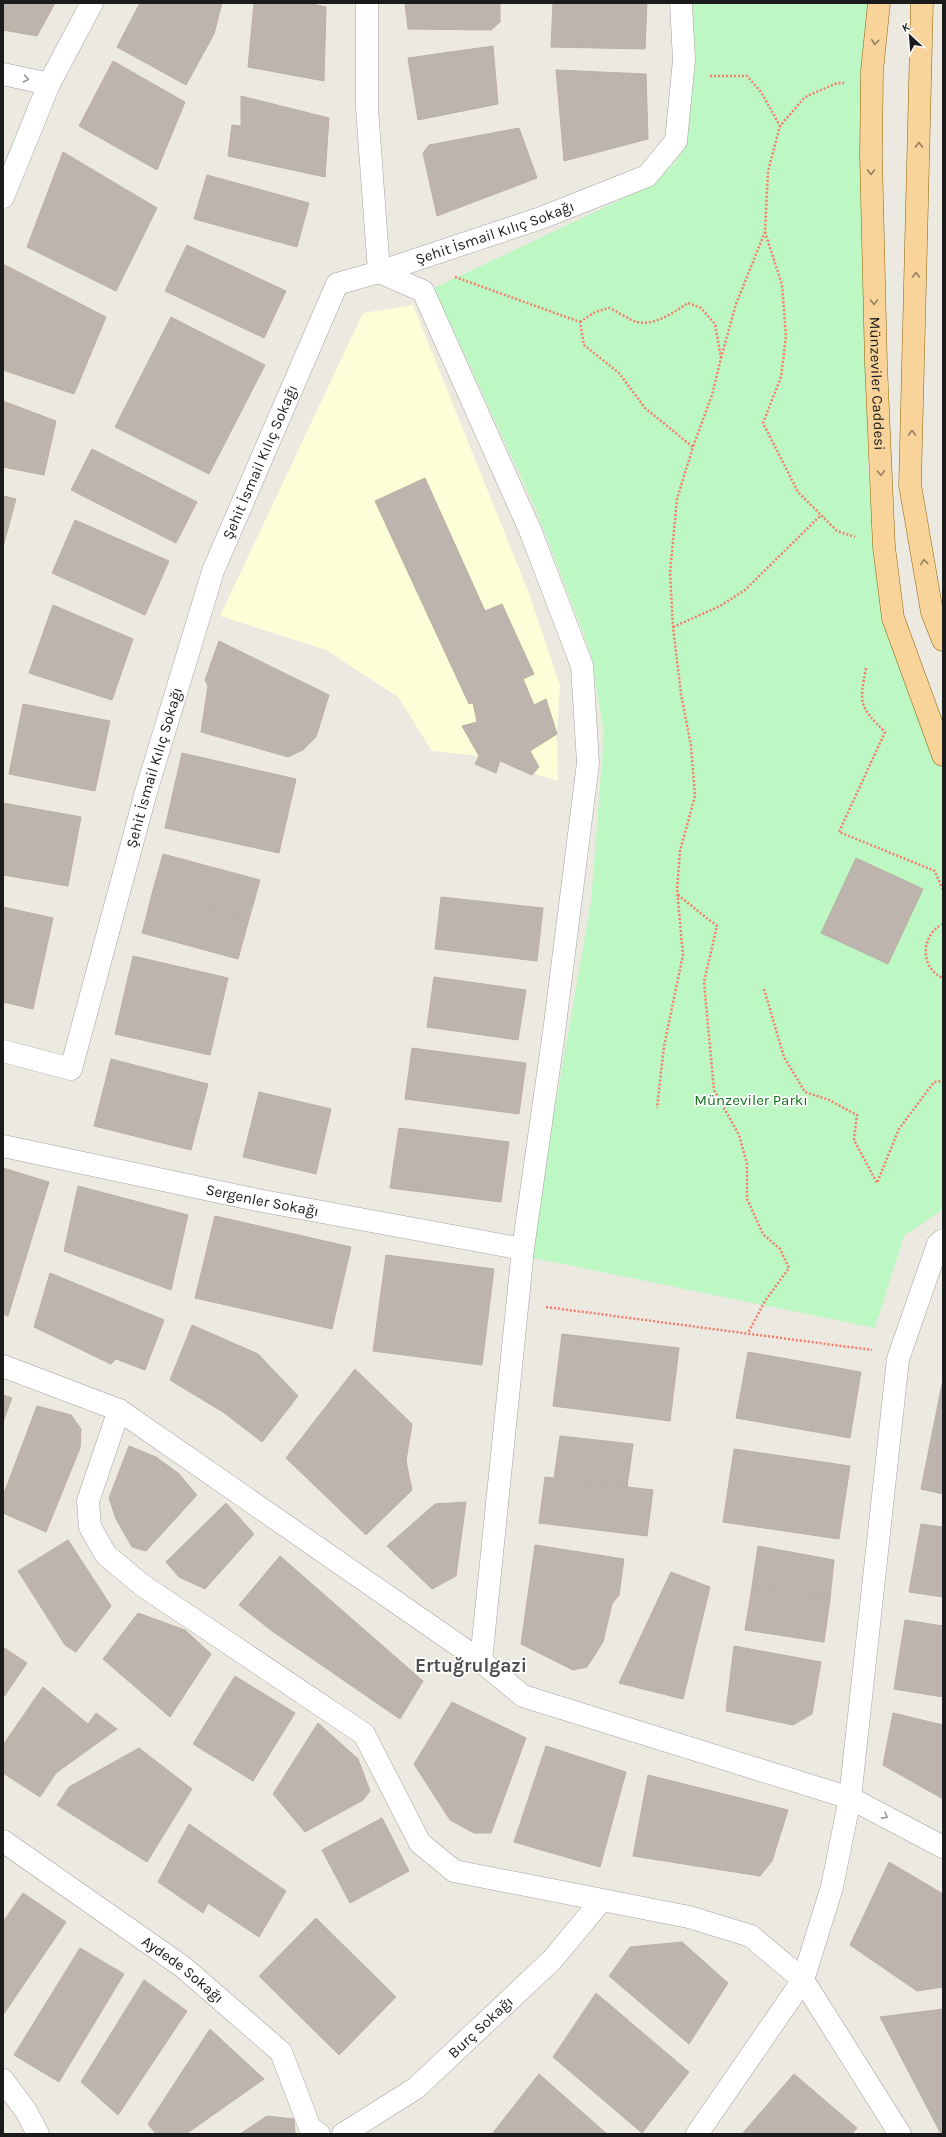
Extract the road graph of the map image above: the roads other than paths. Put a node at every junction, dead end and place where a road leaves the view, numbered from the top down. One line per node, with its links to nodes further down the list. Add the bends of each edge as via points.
1 (92, 3): 7 (street)
2 (367, 3): 9 (street, via 367,108)
3 (681, 3): 9 (street, Şehit İsmail Kılıç Sokağı, via 684,60 676,141 647,176 541,218)
4 (879, 3): 12 (main road, Münzeviler Caddesi, one-way to 12, via 872,81 871,156 884,547 893,618)
5 (922, 3): 10 (main road, one-way to 5, via 910,485)
6 (3, 74): 7 (street, one-way to 7)
7 (48, 84): 8 (street)
8 (3, 197)
9 (379, 272): 13 (street, Şehit İsmail Kılıç Sokağı, via 337,284 213,571 146,792 71,1069); 16 (street, via 423,291 530,530 582,666 588,763)
10 (937, 594): 11 (main road, via 932,612)
11 (943, 640)
12 (943, 755)
13 (3, 1051)
14 (3, 1146): 16 (street, Sergenler Sokağı, via 257,1200)
15 (943, 1240): 20 (street, via 938,1244 898,1359)
16 (523, 1249): 19 (street)
17 (3, 1366): 18 (street)
18 (119, 1410): 19 (street); 23 (street, via 88,1501 90,1527 106,1555 142,1585 364,1734 420,1843 454,1871)
19 (481, 1661): 20 (street, via 523,1696)
20 (850, 1798): 22 (street, one-way to 22); 24 (street, via 832,1888)
21 (3, 1841): 27 (street, Aydede Sokağı, via 184,1967 281,2052 310,2128)
22 (943, 1847)
23 (601, 1900): 24 (street, via 689,1917 751,1936); 28 (street, Burç Sokağı, via 552,1960 416,2088)
24 (803, 1980): 29 (street); 30 (street)
25 (3, 2080): 26 (street, via 26,2111)
26 (38, 2134)
27 (319, 2134)
28 (343, 2134)
29 (698, 2134)
30 (900, 2134)

